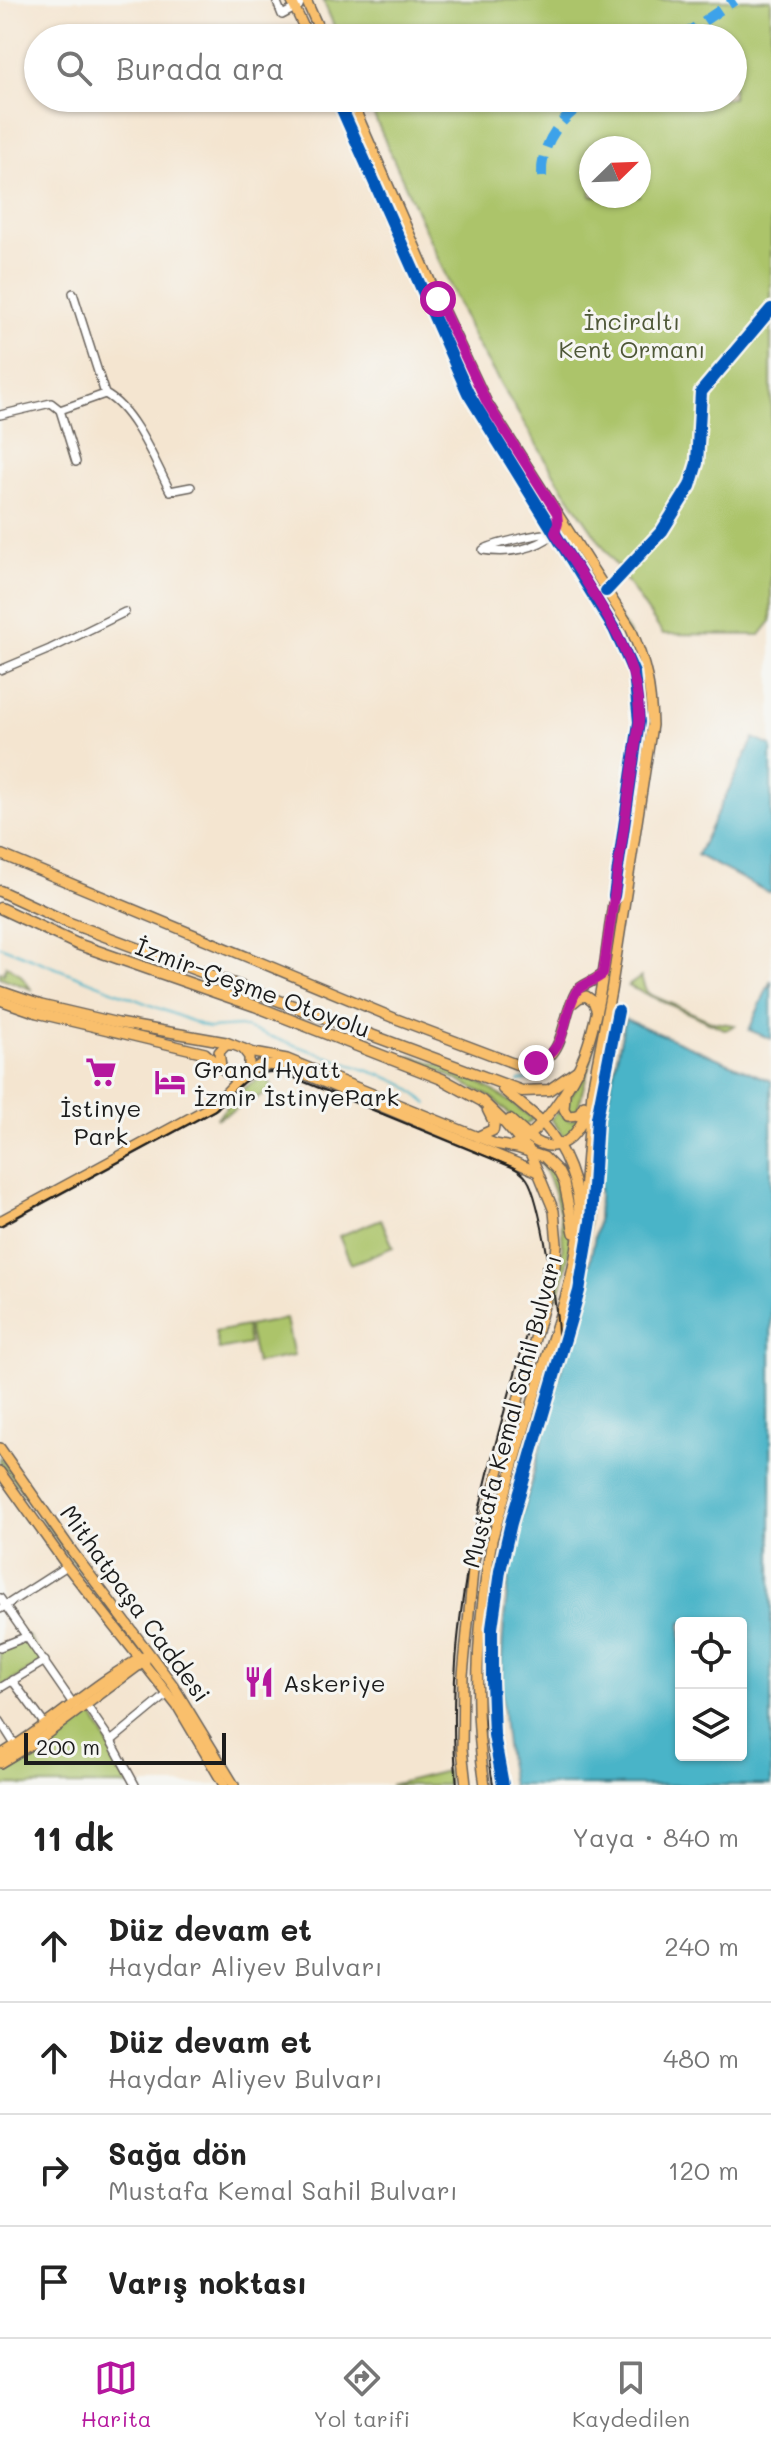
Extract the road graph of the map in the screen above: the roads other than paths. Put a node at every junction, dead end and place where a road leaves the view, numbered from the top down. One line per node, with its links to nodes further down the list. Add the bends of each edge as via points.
1 (276, 0): 2 (street, via 282,15)
2 (298, 2): 3 (main road); 4 (main road)
3 (305, 24)
4 (317, 24)
5 (343, 112): 8 (main road)
6 (356, 112): 7 (main road)
7 (393, 192): 8 (main road); 13 (main road, via 487,403)
8 (380, 197): 14 (main road, via 468,393)
9 (73, 293): 10 (street)
10 (105, 394): 11 (street); 16 (street, via 117,400 136,427 170,491)
11 (60, 410): 12 (street, via 51,403); 15 (street)
12 (0, 415)
13 (512, 441): 14 (main road); 17 (main road)
14 (502, 447): 18 (main road)
15 (76, 462)
16 (191, 487)
17 (557, 513): 18 (street); 19 (main road)
18 (555, 533): 18 (street, via 494,544 483,550 535,547); 19 (street, via 568,539); 27 (main road, via 614,629 638,690 639,722)
19 (604, 588): 37 (main road, via 642,656 651,687 652,725)
20 (125, 612): 21 (street)
21 (0, 670)
22 (0, 854): 30 (main road, via 509,1063 530,1065 553,1053)
23 (0, 891): 36 (highway, İzmir-Çeşme Otoyolu, via 67,922)
24 (0, 908): 26 (highway, İzmir-Çeşme Otoyolu)
25 (0, 916): 26 (highway)
26 (51, 933): 39 (highway, İzmir-Çeşme Otoyolu, via 255,1006 442,1079)
27 (603, 974): 30 (main road, via 579,989); 31 (main road)
28 (0, 991): 32 (main road, via 118,1023)
29 (0, 1000): 33 (main road, via 205,1053)
30 (573, 1003): 31 (main road, via 586,996)
31 (596, 1009): 34 (main road)
32 (237, 1045): 33 (main road, via 222,1048); 35 (main road, via 250,1061); 41 (main road, via 312,1068)
33 (221, 1066): 35 (main road, via 228,1075)
34 (578, 1070): 36 (highway, via 540,1092); 38 (main road)
35 (242, 1077): 41 (main road, via 260,1065 285,1066); 46 (main road, via 214,1105)
36 (492, 1081): 40 (highway, Mustafa Kemal Sahil Bulvarı)
37 (592, 1090): 38 (main road, via 580,1113 572,1117 564,1111); 43 (main road, via 581,1125); 45 (main road)
38 (566, 1091): 40 (main road)
39 (482, 1101): 41 (highway, via 494,1126); 42 (highway, İzmir-Çeşme Otoyolu, via 496,1107)
40 (541, 1121): 42 (main road); 43 (main road, Mustafa Kemal Sahil Bulvarı)
41 (478, 1142): 42 (main road, via 503,1147); 44 (main road)
42 (526, 1143): 43 (main road); 44 (main road, Mustafa Kemal Sahil Bulvarı); 47 (main road, via 564,1183)
43 (558, 1145): 45 (main road, Mustafa Kemal Sahil Bulvarı, via 573,1180)
44 (541, 1174): 71 (main road, Mustafa Kemal Sahil Bulvarı, via 557,1224 555,1266 474,1560 463,1675)
45 (579, 1220): 47 (main road, Mustafa Kemal Sahil Bulvarı)
46 (0, 1221)
47 (576, 1247): 72 (main road, Mustafa Kemal Sahil Bulvarı, via 559,1324 485,1576 477,1691)
48 (0, 1448): 55 (main road, Mithatpaşa Caddesi)
49 (0, 1472): 50 (main road, Mithatpaşa Caddesi)
50 (67, 1566): 52 (street); 55 (main road, Mithatpaşa Caddesi)
51 (0, 1598): 52 (street)
52 (3, 1608): 53 (street)
53 (28, 1636): 54 (street); 56 (street)
54 (0, 1647)
55 (145, 1658): 59 (main road, Mithatpaşa Caddesi); 60 (main road); 61 (main road); 70 (main road, Mithatpaşa Caddesi, via 195,1718)
56 (45, 1661): 57 (street); 60 (street)
57 (12, 1680): 58 (street); 63 (street)
58 (0, 1688)
59 (168, 1694): 64 (street); 69 (main road, Mithatpaşa Caddesi)
60 (74, 1705): 61 (main road); 63 (main road)
61 (87, 1706): 64 (street); 67 (main road)
62 (0, 1721): 65 (street)
63 (46, 1726): 65 (main road)
64 (111, 1741): 68 (street)
65 (16, 1746): 66 (main road)
66 (0, 1755)
67 (0, 1763)
68 (135, 1785)
69 (224, 1785)
70 (234, 1785)
71 (467, 1785)
72 (485, 1785)

